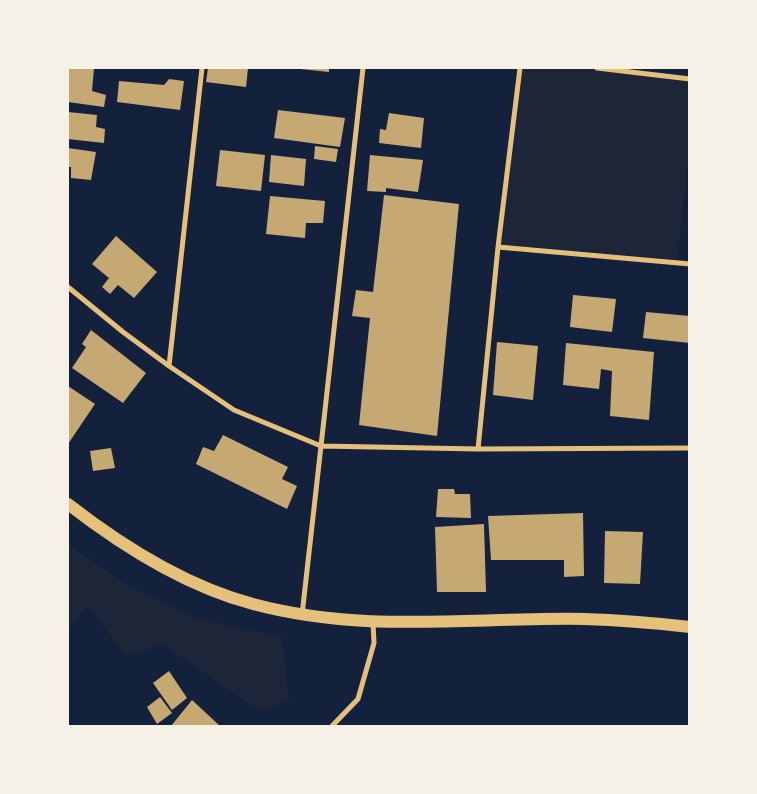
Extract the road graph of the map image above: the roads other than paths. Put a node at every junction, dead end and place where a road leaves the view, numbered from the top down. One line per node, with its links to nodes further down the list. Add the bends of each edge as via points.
1 (202, 68): 9 (street)
2 (363, 68): 10 (street)
3 (520, 68): 6 (street)
4 (597, 68): 5 (street)
5 (690, 79)
6 (498, 247): 7 (street); 12 (street)
7 (690, 264)
8 (68, 287): 9 (street)
9 (169, 366): 10 (street, via 234,410)
10 (321, 446): 12 (street); 14 (street)
11 (690, 448): 12 (street)
12 (478, 449)
13 (68, 504): 14 (main road, via 136,552 192,581 251,604)
14 (302, 615): 15 (main road)
15 (373, 623): 16 (main road, via 584,619); 17 (street, via 374,643 358,700)
16 (690, 627)
17 (332, 726)

